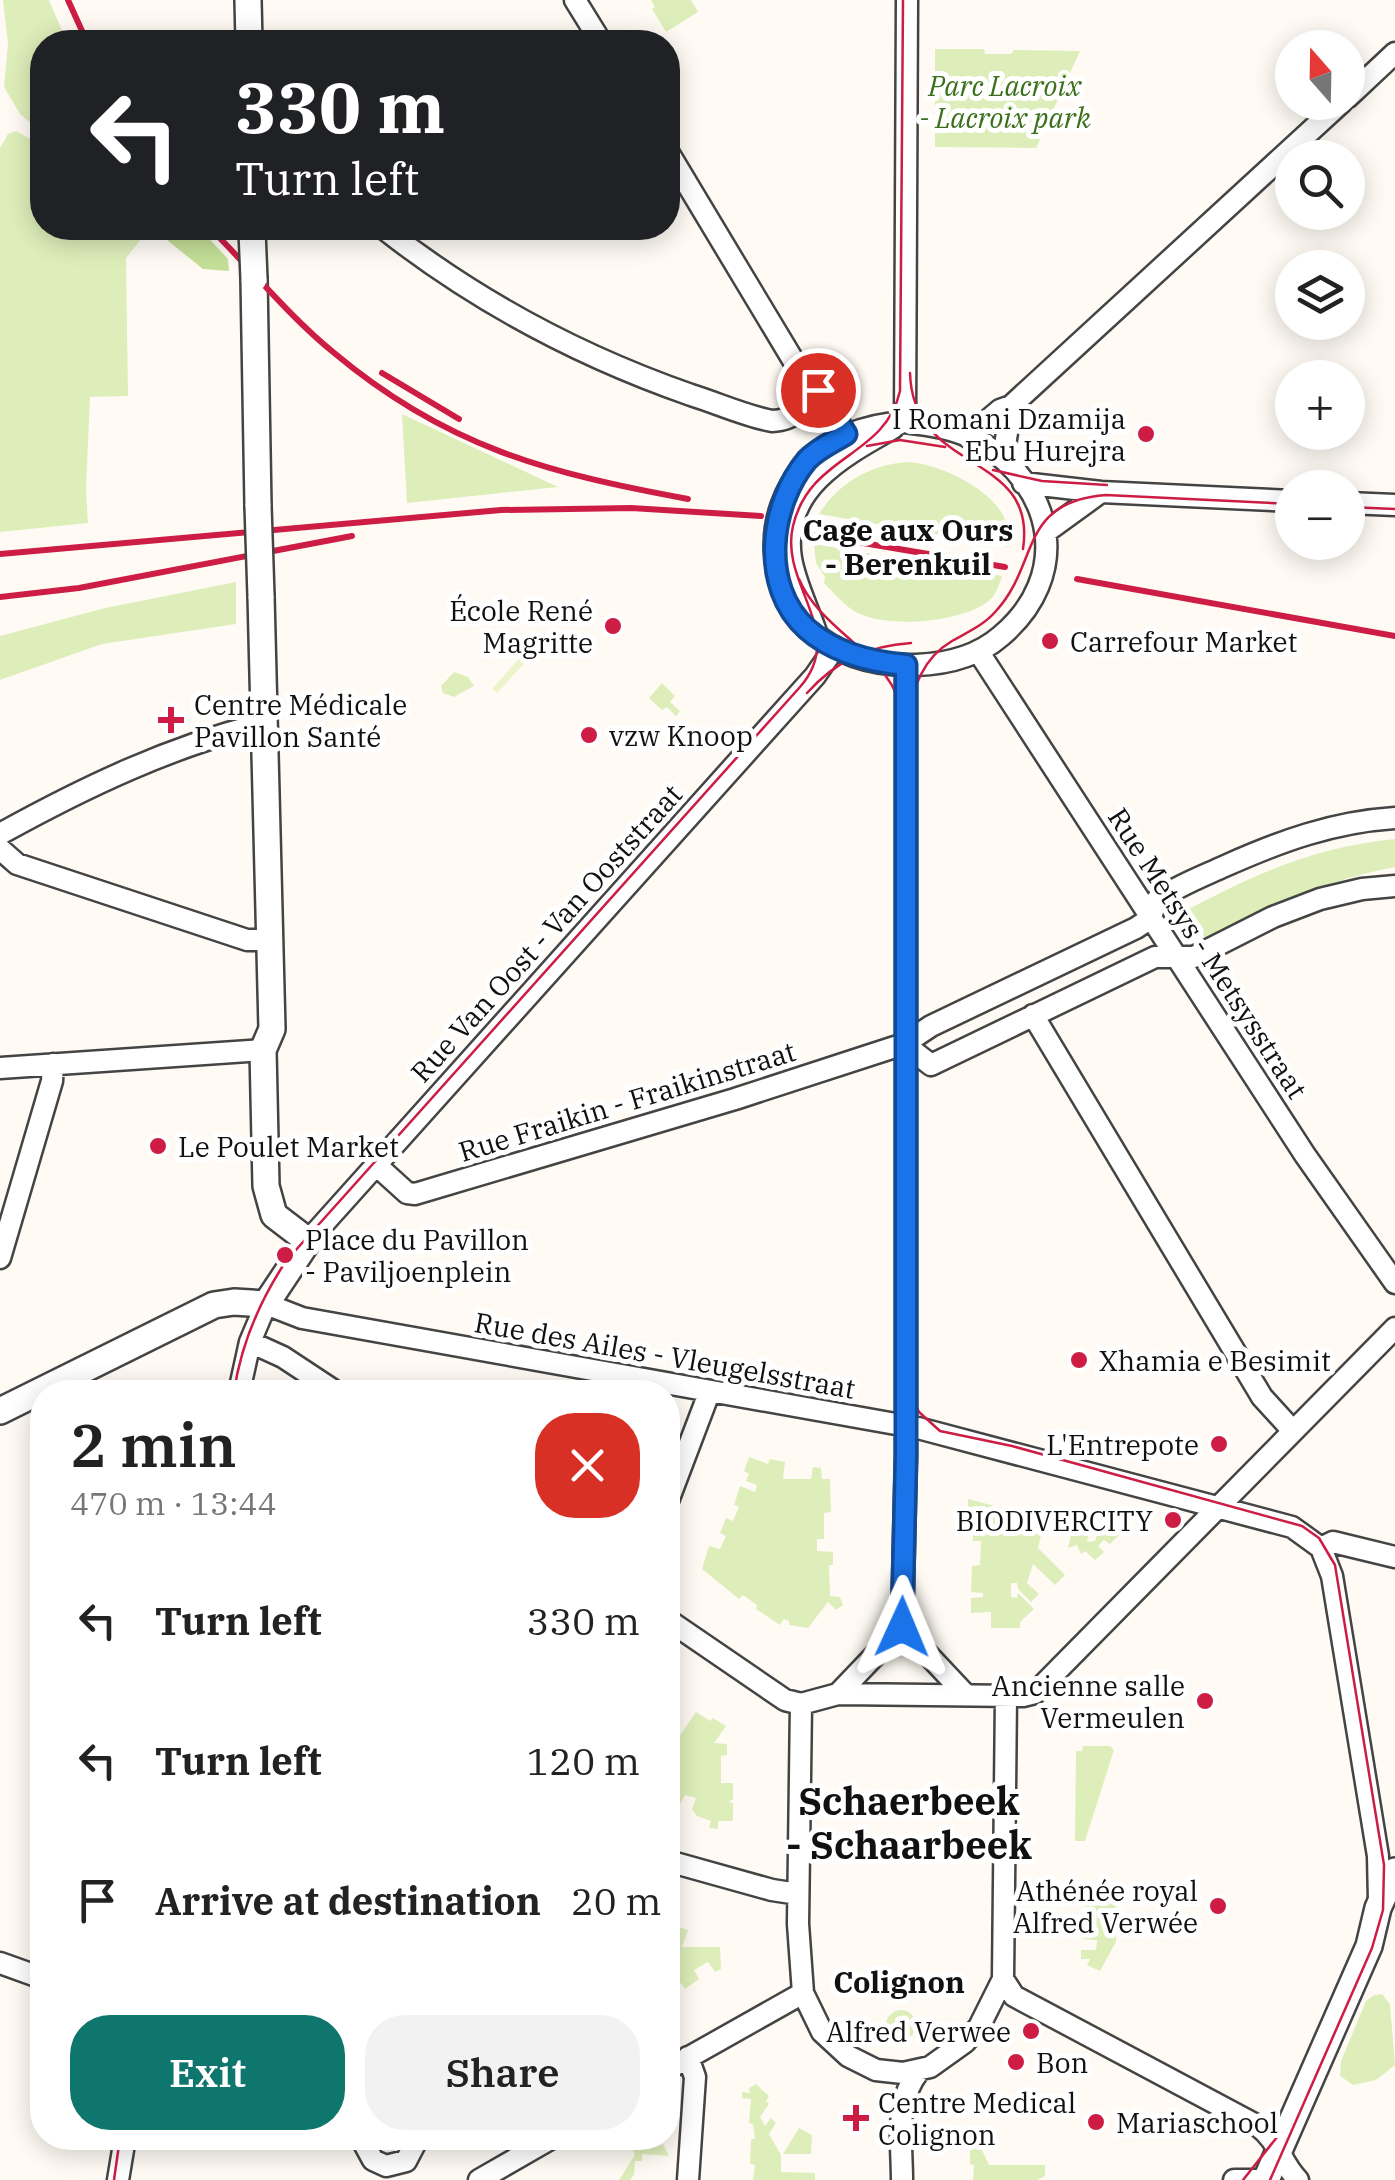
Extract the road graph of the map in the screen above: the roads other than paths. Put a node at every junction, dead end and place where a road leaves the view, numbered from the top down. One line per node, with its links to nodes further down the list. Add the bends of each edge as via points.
1 (248, 0): 4 (street)
2 (576, 0): 5 (street)
3 (907, 0): 14 (street)
4 (248, 30)
5 (594, 30)
6 (1395, 54): 7 (street)
7 (1365, 81)
8 (1322, 120): 13 (street)
9 (680, 172): 12 (street)
10 (252, 240): 29 (street, bridge)
11 (399, 240): 12 (street, via 526,324 645,379 778,421 798,412)
12 (808, 384): 15 (street)
13 (1011, 406): 16 (street); 17 (street)
14 (905, 422): 15 (street); 16 (street); 24 (street, via 831,465 806,492 790,544)
15 (846, 434): 25 (street, via 799,472 775,536 781,585 800,622)
16 (968, 437): 17 (street)
17 (1003, 459): 18 (street)
18 (1023, 482): 19 (street); 23 (street)
19 (1101, 492): 20 (street); 23 (street)
20 (1275, 499)
21 (1365, 504): 22 (street)
22 (1395, 505)
23 (1046, 532): 26 (street, via 1046,567 1033,597 1001,636)
24 (800, 586): 25 (street); 27 (street, via 819,616)
25 (826, 642): 27 (street); 42 (street, Rue Van Oost - Van Ooststraat, via 815,676)
26 (978, 650): 28 (street); 34 (street, Rue Metsys - Metsysstraat)
27 (869, 660): 28 (street)
28 (906, 665): 38 (street)
29 (265, 723): 31 (street, via 139,764); 35 (street)
30 (1395, 818): 34 (street, via 1324,827 1270,846 1171,890 1156,901)
31 (0, 834)
32 (0, 849): 35 (street, via 18,864 246,940)
33 (1395, 886): 36 (street, via 1320,899 1194,957)
34 (1152, 918): 36 (street, Rue Metsys - Metsysstraat); 38 (street)
35 (271, 940): 39 (street, via 272,1029)
36 (1178, 957): 37 (street, via 1155,958); 45 (street, Rue Metsys - Metsysstraat)
37 (1033, 1015): 38 (street, via 931,1065); 58 (street, via 1262,1397)
38 (904, 1044): 42 (street, Rue Fraikin - Fraikinstraat, via 415,1194); 57 (street)
39 (263, 1050): 40 (street); 43 (street, via 268,1202 274,1215)
40 (52, 1064): 41 (street); 44 (street)
41 (0, 1068)
42 (375, 1164): 43 (street)
43 (308, 1240): 46 (street)
44 (0, 1258)
45 (1395, 1283)
46 (266, 1304): 48 (street); 49 (street, via 214,1306); 52 (street, Rue des Ailes - Vleugelsstraat, via 302,1318)
47 (1395, 1328): 58 (street)
48 (250, 1342): 50 (street); 51 (street)
49 (63, 1380)
50 (241, 1380)
51 (318, 1380)
52 (638, 1380)
53 (680, 1388): 54 (street, Rue des Ailes - Vleugelsstraat)
54 (709, 1393): 57 (street, Rue des Ailes - Vleugelsstraat); 59 (street)
55 (30, 1396): 56 (street)
56 (0, 1411)
57 (905, 1426): 60 (street, Rue des Ailes - Vleugelsstraat); 63 (street)
58 (1293, 1431): 60 (street)
59 (680, 1469)
60 (1218, 1507): 61 (street, Rue des Ailes - Vleugelsstraat, via 1292,1528); 67 (street, via 1035,1693)
61 (1321, 1548): 62 (street, Rue des Ailes - Vleugelsstraat, via 1332,1542); 69 (street, via 1336,1592)
62 (1395, 1557)
63 (902, 1627): 65 (street); 66 (street)
64 (680, 1628): 68 (street, via 784,1700)
65 (838, 1694): 66 (street); 68 (street)
66 (964, 1694): 67 (street)
67 (1006, 1696): 77 (street)
68 (801, 1704): 73 (street)
69 (1376, 1838): 70 (street, via 1386,1850); 74 (street)
70 (1395, 1849)
71 (680, 1864): 73 (street)
72 (1395, 1871): 74 (street)
73 (798, 1894): 78 (street)
74 (1378, 1908): 88 (street, via 1369,1946)
75 (0, 1963): 76 (street)
76 (30, 1974)
77 (1003, 1979): 81 (street, via 972,2035); 88 (street, via 1014,1996 1258,2126)
78 (803, 1992): 79 (street); 82 (street, via 822,2032 848,2056)
79 (688, 2057): 80 (street); 91 (street, via 695,2077)
80 (680, 2062)
81 (919, 2070): 82 (street); 83 (street)
82 (886, 2072): 83 (street)
83 (902, 2107): 92 (street)
84 (122, 2150): 89 (street)
85 (369, 2150): 86 (street, via 378,2164 395,2166)
86 (412, 2150)
87 (531, 2150): 90 (street)
88 (1279, 2151): 95 (street); 96 (street)
89 (118, 2180)
90 (480, 2180)
91 (688, 2180)
92 (902, 2180)
93 (1234, 2180): 94 (street)
94 (1256, 2180)
95 (1266, 2180)
96 (1298, 2180)

